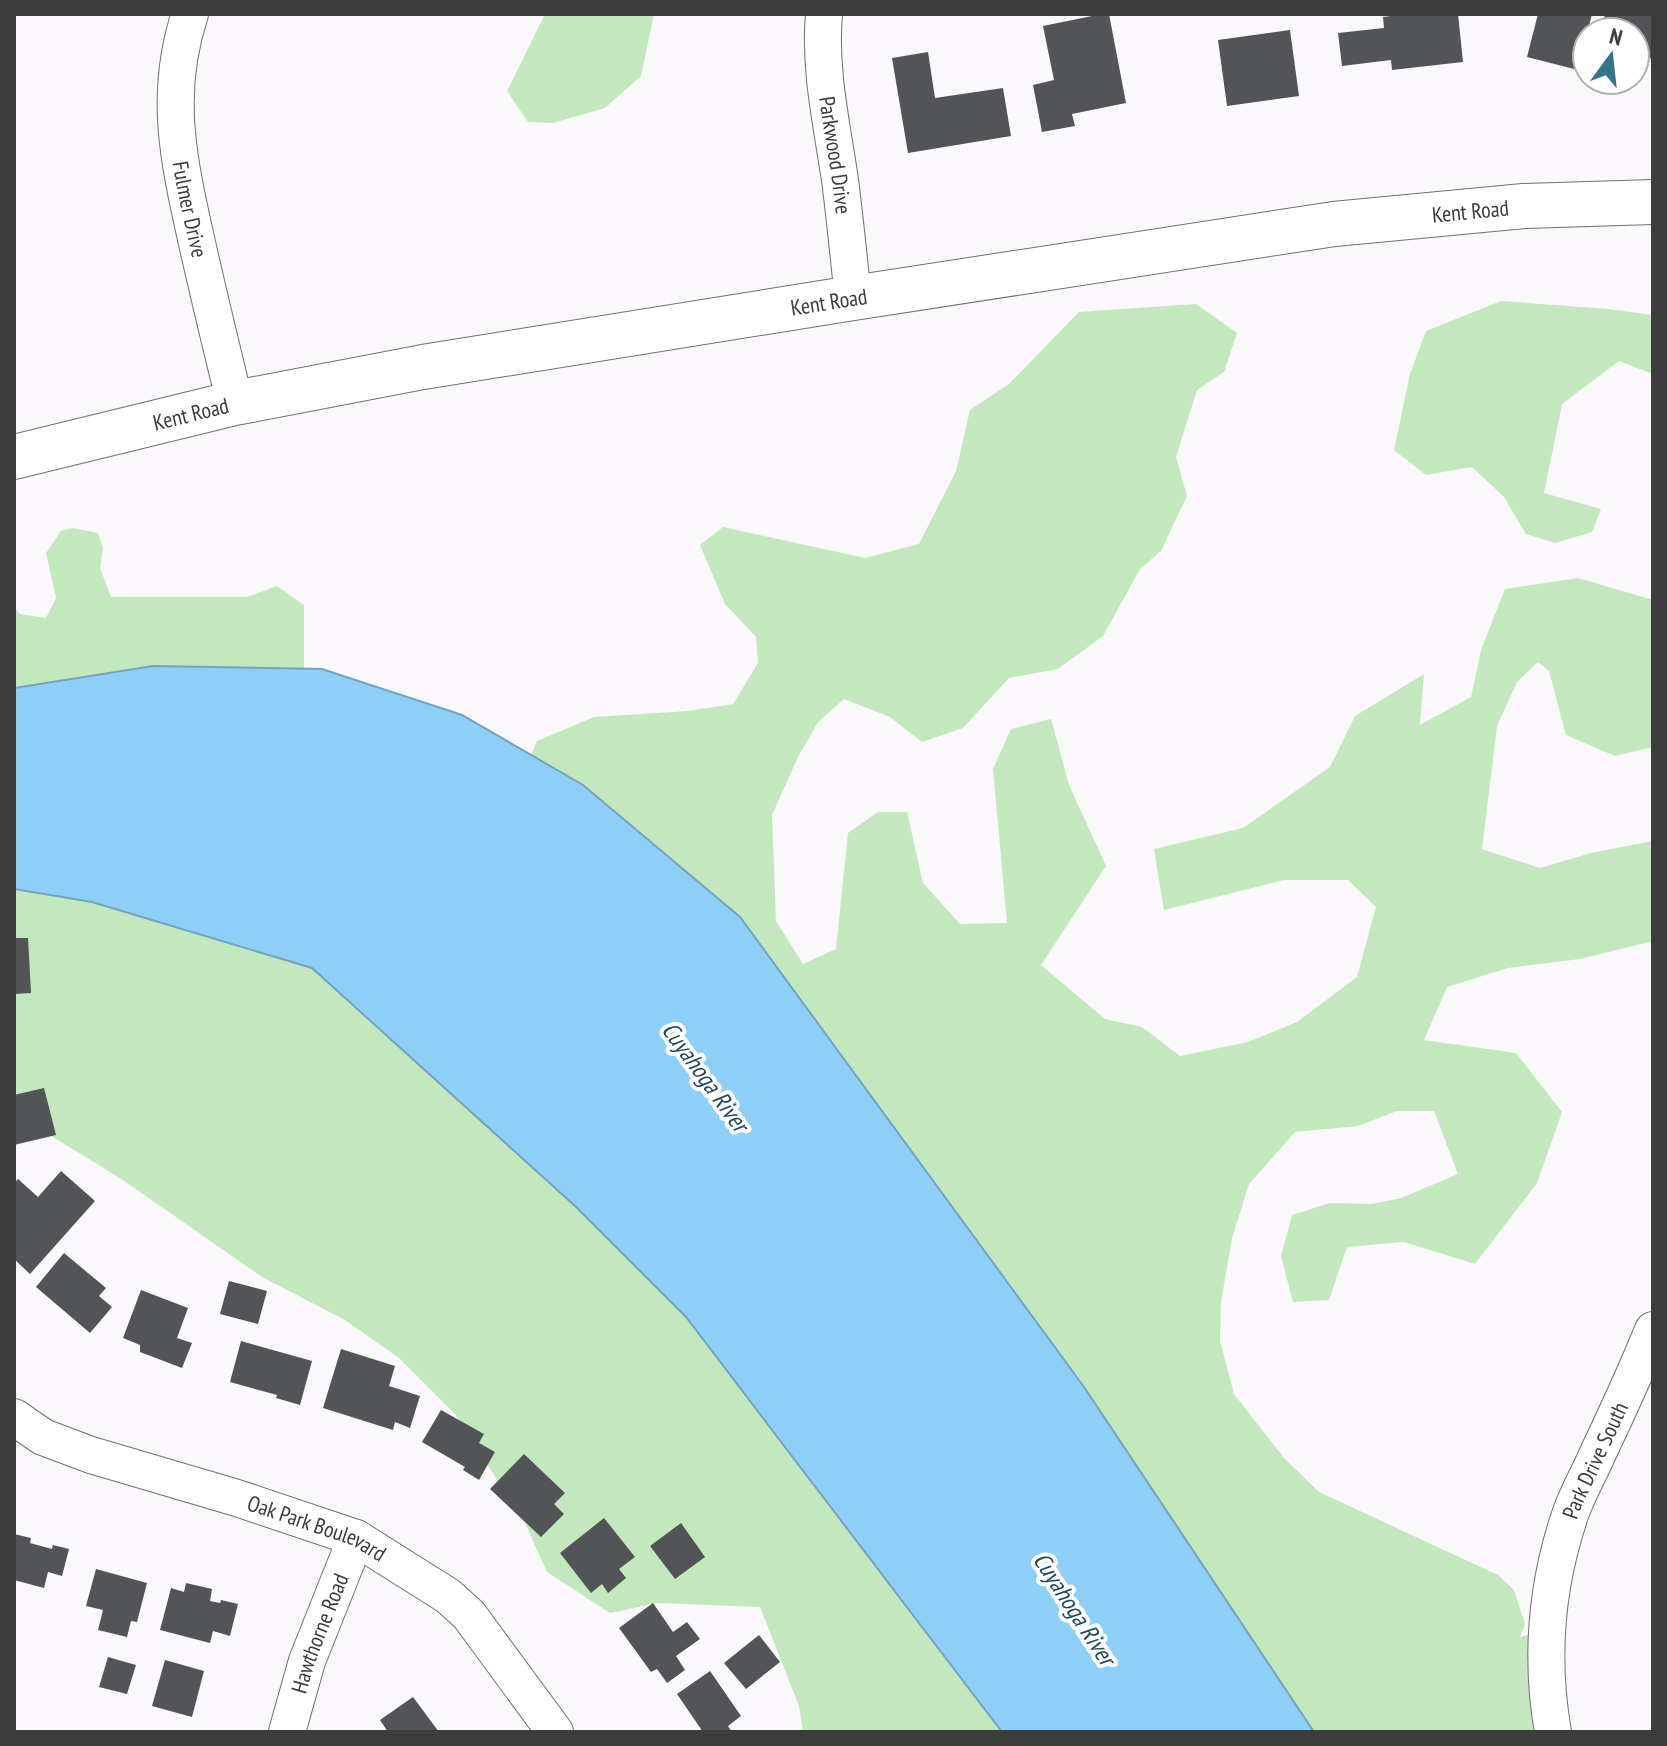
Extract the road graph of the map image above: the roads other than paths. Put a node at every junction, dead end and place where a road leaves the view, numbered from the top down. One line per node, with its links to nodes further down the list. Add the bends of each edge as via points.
1 (190, 14): 5 (street, Fulmer Drive, via 177,75 178,154)
2 (824, 14): 4 (street, Parkwood Drive, via 823,71)
3 (1653, 202): 4 (main road, Kent Road, via 1524,206 1334,224)
4 (853, 298): 5 (main road, Kent Road, via 423,367)
5 (235, 403): 6 (main road, Kent Road)
6 (14, 457)
7 (1653, 1330): 12 (street, Park Drive South, via 1570,1514 1561,1547 1547,1616 1545,1659)
8 (14, 1417): 9 (street, Oak Park Boulevard, via 43,1437 91,1455)
9 (356, 1538): 10 (street, Hawthorne Road, via 307,1661); 11 (street, Oak Park Boulevard, via 469,1615)
10 (287, 1732)
11 (555, 1732)
12 (1553, 1732)

